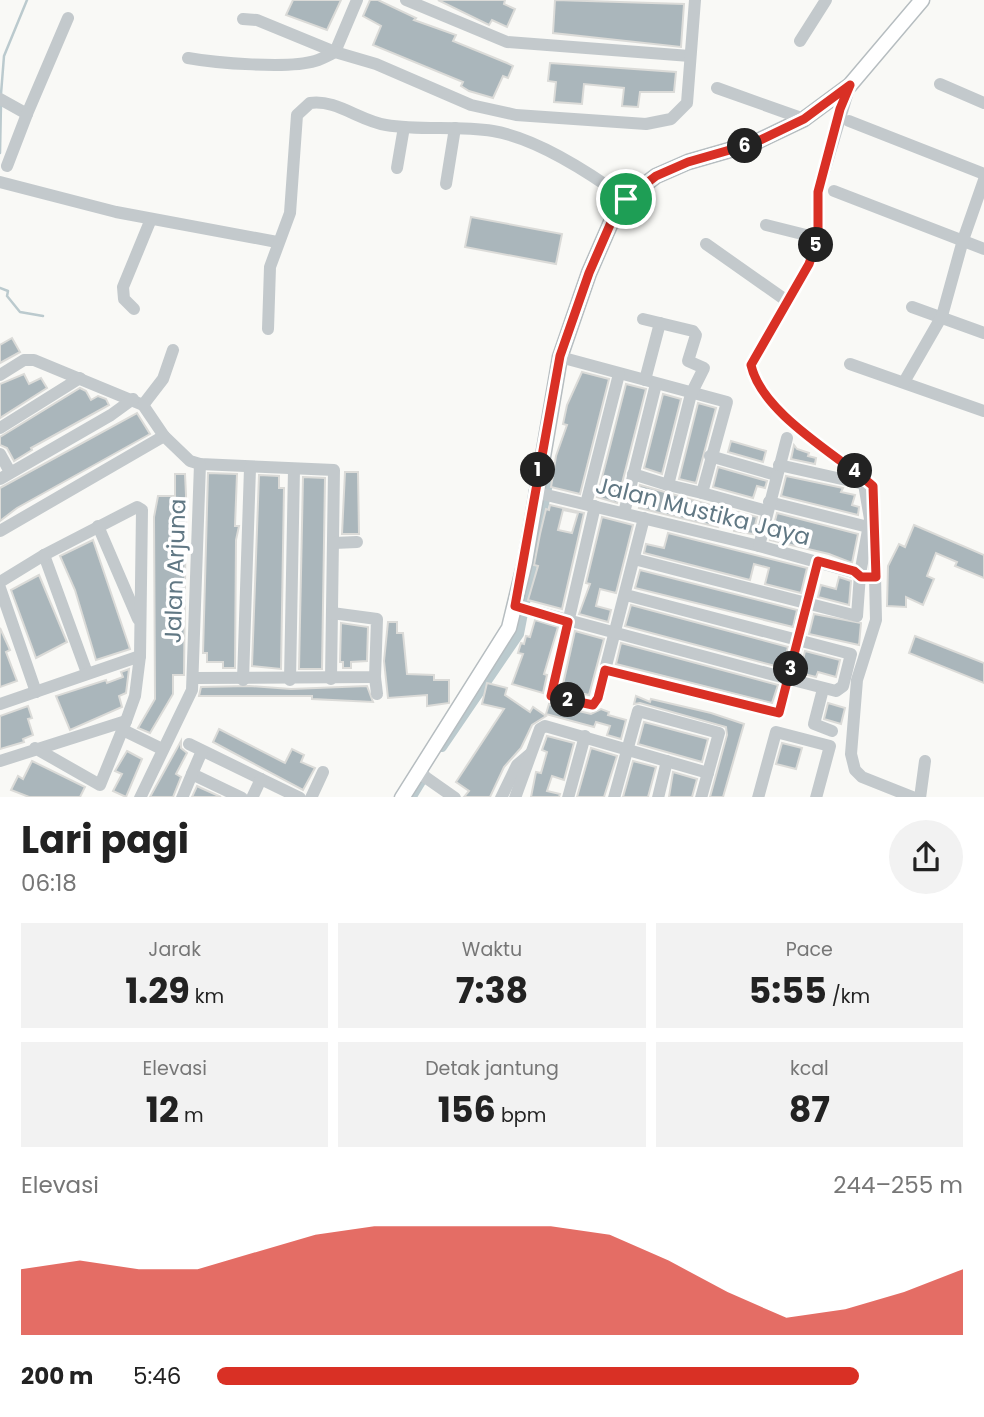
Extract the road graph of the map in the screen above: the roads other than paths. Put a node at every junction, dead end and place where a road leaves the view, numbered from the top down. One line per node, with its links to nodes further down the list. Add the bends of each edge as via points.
1 (357, 0): 9 (street)
2 (406, 0): 10 (street, via 507,42)
3 (695, 0): 10 (street)
4 (825, 0): 8 (street)
5 (922, 0): 13 (main road)
6 (68, 19): 17 (street)
7 (243, 19): 9 (street, via 257,20)
8 (800, 41)
9 (335, 52): 10 (street, via 489,109 646,124 662,122 687,103); 11 (street, via 314,62 298,63)
10 (690, 56)
11 (188, 58)
12 (940, 84): 16 (street)
13 (850, 85): 18 (main road); 32 (street, via 818,192)
14 (717, 88): 18 (street)
15 (3, 100): 17 (street)
16 (984, 103)
17 (27, 114): 22 (street)
18 (804, 119): 29 (main road, via 754,143 674,167)
19 (849, 121): 24 (street)
20 (404, 127): 21 (street); 23 (street); 34 (street, via 368,121 321,101 303,107 295,130 290,213)
21 (454, 128): 27 (street); 29 (street, via 513,136 579,168)
22 (7, 166)
23 (397, 168)
24 (984, 174)
25 (984, 180): 33 (street)
26 (0, 182): 30 (street)
27 (446, 184)
28 (834, 191): 33 (street)
29 (626, 199): 46 (main road, via 607,226)
30 (151, 219): 34 (street); 39 (street, via 123,287 124,299)
31 (766, 225): 32 (street)
32 (818, 238): 37 (street)
33 (963, 240): 36 (street); 40 (street)
34 (277, 242): 43 (street, via 270,267)
35 (706, 244): 37 (street)
36 (984, 248)
37 (787, 301): 84 (street, via 754,356 753,372 792,422 873,486)
38 (912, 307): 40 (street)
39 (134, 309)
40 (942, 316): 44 (street); 52 (street)
41 (643, 319): 42 (street)
42 (660, 323): 51 (street); 53 (street, via 695,333 688,361 704,368)
43 (268, 329)
44 (984, 333)
45 (173, 350): 54 (street, via 163,379)
46 (560, 356): 48 (street); 68 (main road)
47 (850, 364): 52 (street)
48 (619, 374): 51 (street); 70 (street)
49 (0, 375): 50 (street, via 29,359)
50 (80, 378): 54 (street); 56 (street)
51 (651, 382): 53 (street); 65 (street)
52 (904, 382): 55 (street)
53 (691, 394): 60 (street, via 727,402); 67 (street)
54 (138, 402): 57 (street); 66 (street)
55 (984, 411)
56 (0, 428)
57 (164, 436): 61 (street); 76 (street)
58 (787, 438): 64 (street)
59 (0, 454): 66 (street)
60 (710, 456): 64 (street); 69 (street)
61 (200, 464): 62 (street); 99 (street, Jalan Arjuna)
62 (250, 468): 63 (street); 102 (street)
63 (294, 469): 78 (street, via 334,470); 103 (street)
64 (778, 470): 71 (street); 75 (street, via 864,484)
65 (633, 474): 67 (street); 72 (street)
66 (5, 476)
67 (668, 485): 69 (street)
68 (534, 492): 70 (street, Jalan Mustika Jaya); 89 (main road)
69 (702, 493): 71 (street)
70 (591, 505): 72 (street, Jalan Mustika Jaya); 91 (street)
71 (768, 507): 75 (street); 79 (street)
72 (624, 513): 73 (street, Jalan Mustika Jaya)
73 (644, 518): 79 (street, Jalan Mustika Jaya); 81 (street)
74 (99, 526): 80 (street); 92 (street); 92 (street, via 138,507 142,510)
75 (868, 527): 83 (street)
76 (0, 531)
77 (357, 542): 78 (street)
78 (334, 543): 90 (street)
79 (759, 545): 82 (street, Jalan Mustika Jaya)
80 (44, 555): 85 (street); 97 (street)
81 (634, 559): 87 (street); 88 (street)
82 (818, 561): 83 (street, Jalan Mustika Jaya); 88 (street)
83 (861, 576): 84 (street, Jalan Mustika Jaya); 88 (street, via 856,617)
84 (876, 577): 111 (street, via 876,620 857,680)
85 (0, 582)
86 (0, 588): 105 (street)
87 (626, 595): 93 (street); 94 (street)
88 (807, 603): 94 (street)
89 (515, 606): 91 (street); 123 (main road, via 502,639)
90 (332, 613): 98 (street, via 377,620); 100 (street)
91 (568, 622): 93 (street); 96 (street, via 551,696 593,705)
92 (140, 625): 95 (street)
93 (614, 632): 96 (street); 101 (street)
94 (797, 640): 101 (street); 104 (street, via 851,655 842,688)
95 (140, 656): 97 (street); 108 (street, via 135,696)
96 (605, 670): 101 (street, via 778,713)
97 (87, 673): 105 (street)
98 (375, 677): 100 (street); 106 (street)
99 (192, 678): 102 (street); 110 (street, Jalan Arjuna, via 192,690)
100 (331, 679): 103 (street)
101 (789, 679): 104 (street)
102 (243, 680): 103 (street)
103 (290, 680)
104 (823, 690): 109 (street, via 814,724)
105 (36, 692): 107 (street)
106 (377, 694)
107 (0, 704)
108 (124, 726): 114 (street); 116 (street); 127 (street)
109 (832, 730)
110 (169, 733): 116 (street, Jalan Arjuna); 117 (street)
111 (850, 734): 113 (street); 145 (street, via 858,773)
112 (585, 736): 115 (street); 118 (street, via 542,727); 139 (street)
113 (830, 746): 143 (street, via 776,732); 144 (street)
114 (35, 748): 119 (street); 127 (street)
115 (628, 748): 120 (street); 124 (street, via 636,711 717,731); 140 (street)
116 (162, 749): 129 (street, Jalan Arjuna)
117 (202, 751): 125 (street); 126 (street)
118 (530, 754): 137 (street, via 517,765); 138 (street)
119 (0, 761)
120 (667, 761): 124 (street); 141 (street)
121 (925, 761): 146 (street)
122 (323, 772): 134 (street)
123 (418, 772): 135 (main road); 136 (street)
124 (708, 772): 142 (street)
125 (192, 774): 130 (street); 131 (street)
126 (261, 779): 132 (street); 133 (street)
127 (100, 785): 128 (street)
128 (94, 797)
129 (140, 797)
130 (182, 797)
131 (242, 797)
132 (253, 797)
133 (300, 797)
134 (312, 797)
135 (402, 797)
136 (455, 797)
137 (501, 797)
138 (515, 797)
139 (568, 797)
140 (614, 797)
141 (658, 797)
142 (701, 797)
143 (758, 797)
144 (816, 797)
145 (915, 797)
146 (920, 797)

